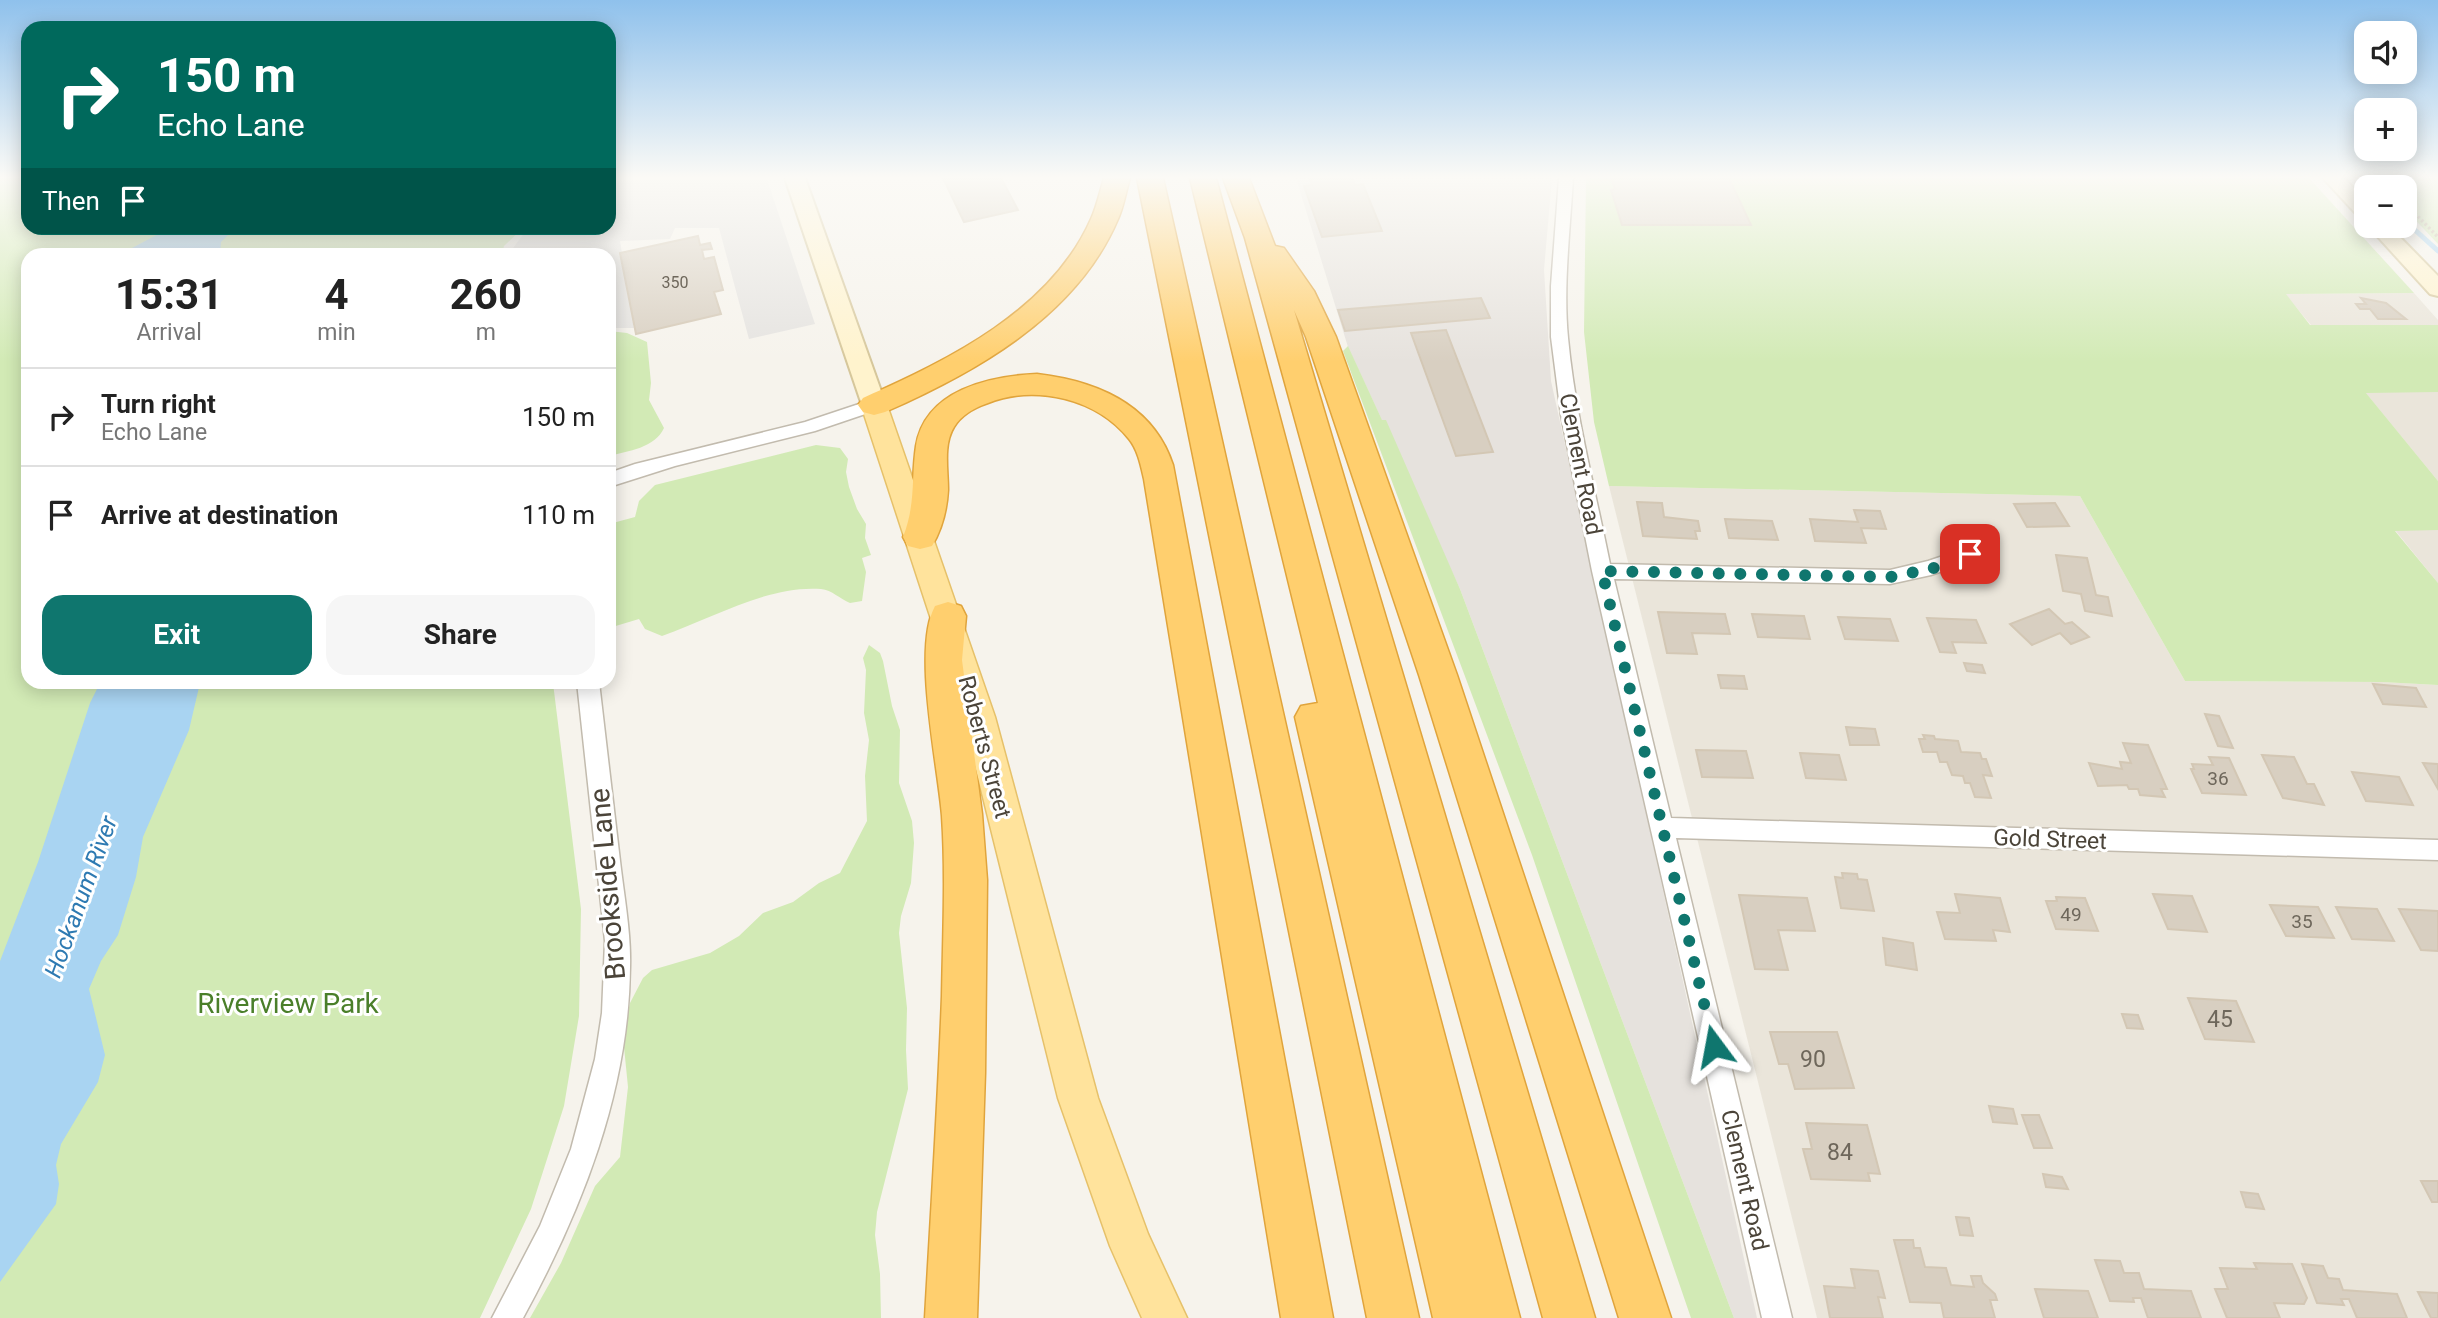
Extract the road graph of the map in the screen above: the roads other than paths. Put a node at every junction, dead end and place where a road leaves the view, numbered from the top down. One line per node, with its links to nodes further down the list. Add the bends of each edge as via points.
1 (816, 240): 11 (main road, Roberts Street)
2 (1094, 240): 11 (highway, via 1075,269 1009,330 934,378)
3 (1163, 240): 26 (highway)
4 (1200, 240): 27 (highway)
5 (1219, 240): 28 (highway)
6 (1259, 240): 21 (highway)
7 (1260, 240): 20 (highway, via 1296,285 1321,337 1438,675)
8 (1562, 240): 15 (street, Clement Road, via 1559,337)
9 (2391, 240): 10 (main road)
10 (2438, 289)
11 (874, 405): 12 (street, via 817,425); 13 (main road, Roberts Street)
12 (616, 478)
13 (920, 537): 16 (main road, Roberts Street); 25 (highway, via 929,509 934,434 952,410 975,397 1021,385 1070,390 1121,415 1149,445 1165,504)
14 (1970, 554): 15 (street, via 1931,569 1890,577)
15 (1602, 571): 18 (street, Clement Road)
16 (948, 616): 23 (highway, via 944,660 967,880); 24 (main road, Roberts Street, via 979,716 1085,1124 1116,1212)
17 (589, 689): 22 (street, Brookside Lane, via 615,922 615,1011 593,1117 575,1174 551,1234)
18 (1663, 828): 19 (street, Gold Street); 31 (street, Clement Road)
19 (2438, 850)
20 (1615, 1226): 29 (highway); 30 (highway)
21 (1564, 1306)
22 (507, 1318)
23 (951, 1318)
24 (1165, 1318)
25 (1307, 1318)
26 (1393, 1318)
27 (1459, 1318)
28 (1494, 1318)
29 (1645, 1318)
30 (1661, 1318)
31 (1777, 1318)

